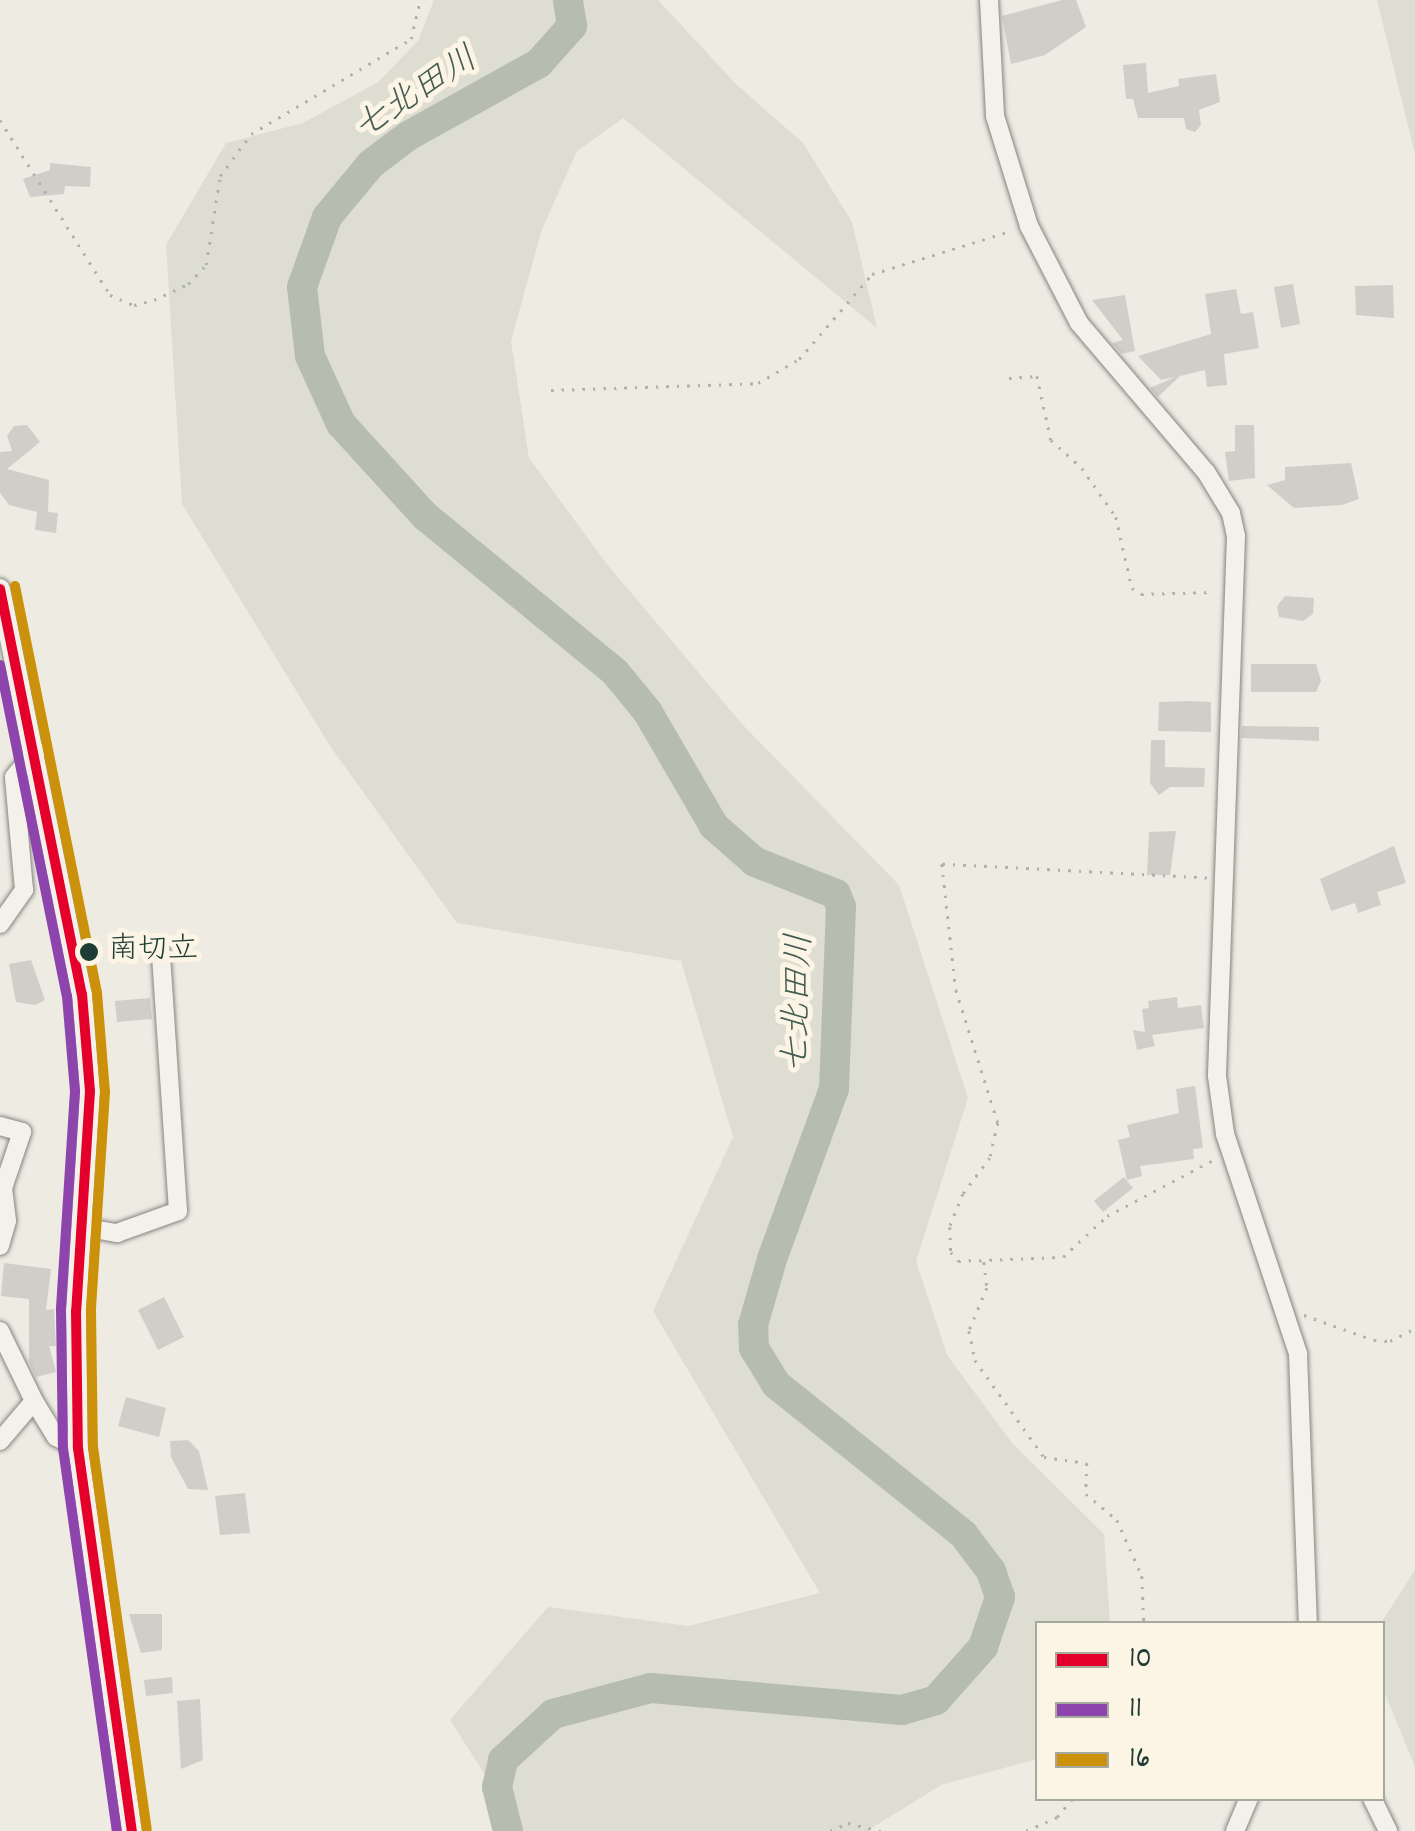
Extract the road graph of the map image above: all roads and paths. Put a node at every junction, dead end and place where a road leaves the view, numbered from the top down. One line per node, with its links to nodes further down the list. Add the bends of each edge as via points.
1 (420, 0): 3 (path, via 411,38 251,134 220,176 206,265 188,284 154,300 134,305 110,295)
2 (989, 0): 4 (street, via 995,116)
3 (0, 120)
4 (1029, 226): 6 (path, via 872,274 800,359 758,383); 8 (street, via 1079,323 1219,491 1236,536)
5 (1009, 378): 8 (path, via 1037,376 1051,440 1082,468 1116,516 1132,588 1141,594)
6 (550, 390)
7 (0, 588): 9 (main road)
8 (1235, 592): 10 (street)
9 (36, 752): 11 (street, via 14,777 24,890); 15 (main road, via 82,994 90,1090)
10 (1222, 879): 14 (street, via 1217,1076); 17 (path, via 942,864 956,990 998,1123 990,1158 963,1194 950,1227 951,1252 958,1262)
11 (0, 924)
12 (161, 952): 15 (street, via 178,1211 117,1234)
13 (0, 1126): 16 (street, via 22,1132 3,1188 7,1221)
14 (1230, 1147): 17 (path, via 1107,1216 1063,1256); 18 (street)
15 (82, 1227): 23 (main road)
16 (0, 1246)
17 (984, 1262): 24 (path, via 987,1288 969,1331 975,1360 1044,1457 1087,1463 1086,1494 1117,1520 1142,1576)
18 (1288, 1311): 19 (path, via 1374,1340 1390,1341); 25 (street, via 1298,1354)
19 (1415, 1328)
20 (0, 1332): 21 (street)
21 (34, 1401): 22 (street); 23 (street, via 56,1437)
22 (0, 1441)
23 (78, 1448): 29 (main road)
24 (1144, 1621)
25 (1308, 1621)
26 (1070, 1801): 32 (path, via 1056,1817)
27 (1248, 1801): 33 (street)
28 (1373, 1801): 34 (street)
29 (132, 1831)
30 (830, 1831): 31 (path, via 848,1823)
31 (880, 1831)
32 (1026, 1831)
33 (1235, 1831)
34 (1388, 1831)

